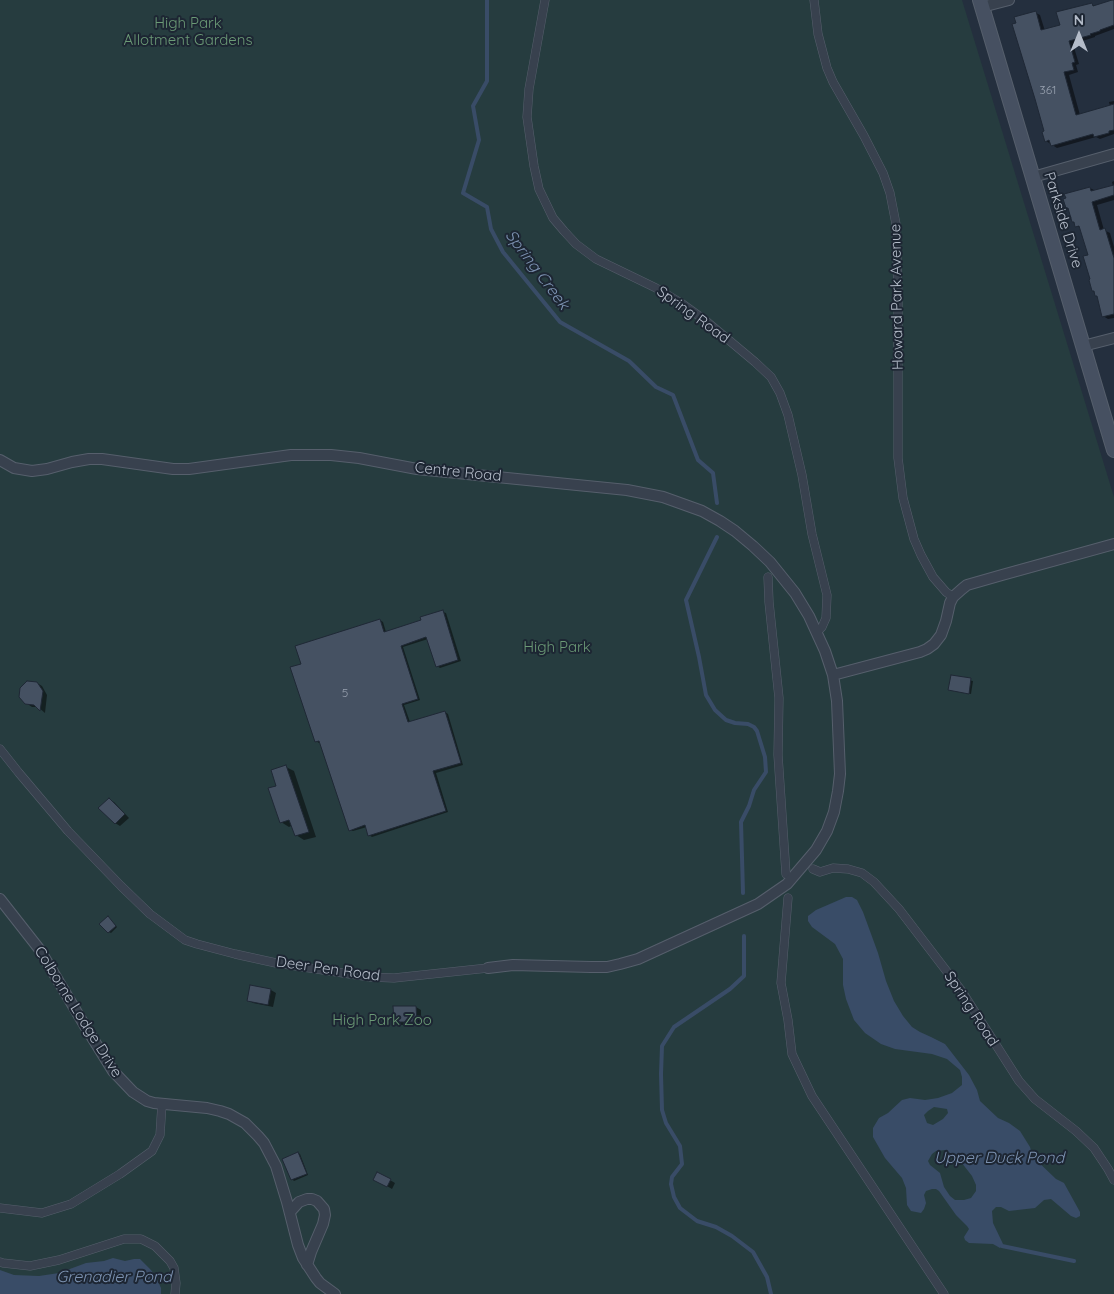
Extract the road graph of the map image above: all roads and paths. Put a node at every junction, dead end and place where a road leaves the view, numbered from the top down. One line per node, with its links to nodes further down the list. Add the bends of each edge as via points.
1 (545, 0): 14 (street, Spring Road, via 527,117 539,189 553,218 576,244 596,259 681,303 771,377 788,415 827,595 826,618)
2 (814, 0): 13 (street, Howard Park Avenue, via 827,68 883,173 890,193 896,224 898,458 903,498 921,555 933,577)
3 (1010, 0): 4 (street)
4 (981, 4): 6 (main road, Parkside Drive)
5 (1114, 154): 6 (street)
6 (1033, 177): 8 (main road, Parkside Drive)
7 (1114, 338): 8 (street)
8 (1084, 346): 9 (main road, Parkside Drive)
9 (1114, 450)
10 (0, 460): 14 (street, Centre Road, via 14,468 32,471 102,459 189,470 291,455 330,455 418,469 646,493 702,511 735,530 784,578 800,600)
11 (1114, 544): 13 (street, via 973,583)
12 (768, 577): 18 (street, via 778,698 778,755)
13 (953, 597): 15 (street, via 941,635 928,649)
14 (816, 632): 15 (street, Centre Road)
15 (833, 675): 17 (street, via 840,755 838,791 827,831)
16 (0, 749): 21 (street, Deer Pen Road, via 120,886 185,940 276,963 370,977 394,978)
17 (808, 868): 21 (street, Deer Pen Road, via 758,904 638,959 607,967 513,965); 23 (street, Spring Road, via 820,872 832,868 848,869 862,873 874,882 899,908 961,990 1019,1081 1035,1099 1094,1148)
18 (786, 874)
19 (788, 898): 30 (street, via 781,983 792,1054 812,1096)
20 (0, 899): 22 (street, Colborne Lodge Drive, via 40,950 113,1071 133,1092)
21 (488, 968)
22 (162, 1104): 24 (street, via 160,1135 152,1151 120,1174 72,1204 42,1213); 25 (street, Colborne Lodge Drive, via 220,1111 244,1123 264,1143 276,1166)
23 (1114, 1180)
24 (0, 1208)
25 (290, 1212): 27 (street, Colborne Lodge Drive); 27 (street, via 301,1201 309,1199 317,1201 324,1209 323,1224)
26 (0, 1262): 28 (street, via 30,1266 60,1260 124,1239 141,1238 170,1261 174,1268)
27 (307, 1265): 29 (street, Colborne Lodge Drive, via 320,1283)
28 (175, 1294)
29 (335, 1294)
30 (944, 1294)

